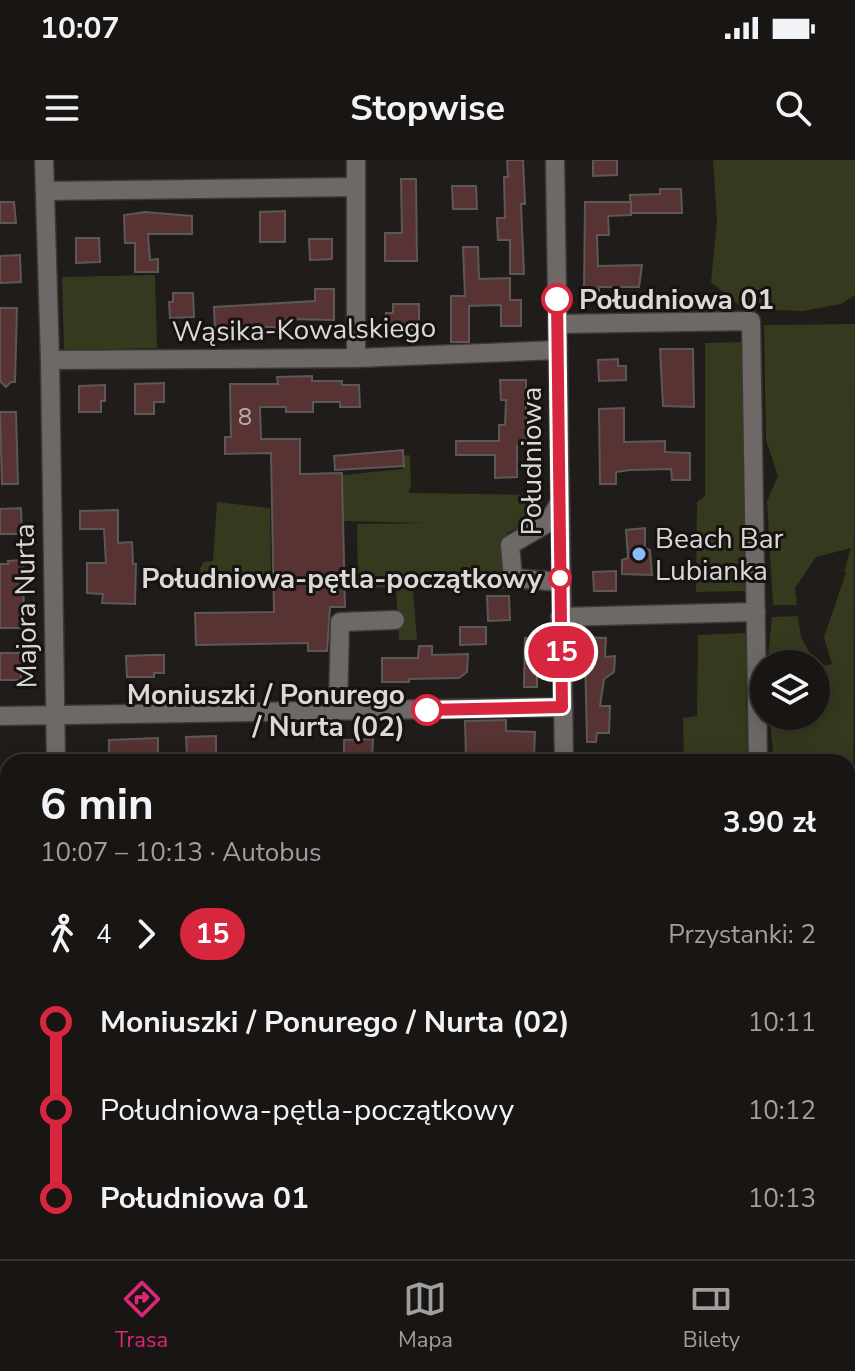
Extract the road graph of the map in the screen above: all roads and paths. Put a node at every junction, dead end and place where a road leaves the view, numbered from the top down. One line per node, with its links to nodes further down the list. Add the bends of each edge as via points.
1 (44, 160): 5 (street, Majora Nurta)
2 (356, 160): 4 (street)
3 (555, 160): 6 (street, Południowa)
4 (356, 187): 5 (street); 8 (street)
5 (45, 191): 9 (street, Majora Nurta)
6 (557, 324): 7 (street, Południowa); 12 (street, via 751,321)
7 (558, 350): 8 (street, Wąsika-Kowalskiego); 10 (street, Południowa)
8 (356, 358): 9 (street, Wąsika-Kowalskiego)
9 (50, 360): 17 (street, Majora Nurta)
10 (558, 503): 11 (street, Południowa); 11 (street, via 548,523 510,545 513,578)
11 (560, 582): 13 (street, Południowa)
12 (756, 612): 13 (street); 21 (street)
13 (560, 617): 15 (street, Południowa)
14 (395, 620): 16 (street, via 340,622)
15 (562, 707): 16 (street); 20 (street, Południowa)
16 (338, 711): 17 (street, via 297,704)
17 (56, 714): 18 (street); 19 (street, Majora Nurta)
18 (0, 716)
19 (56, 754)
20 (564, 754)
21 (758, 754)

